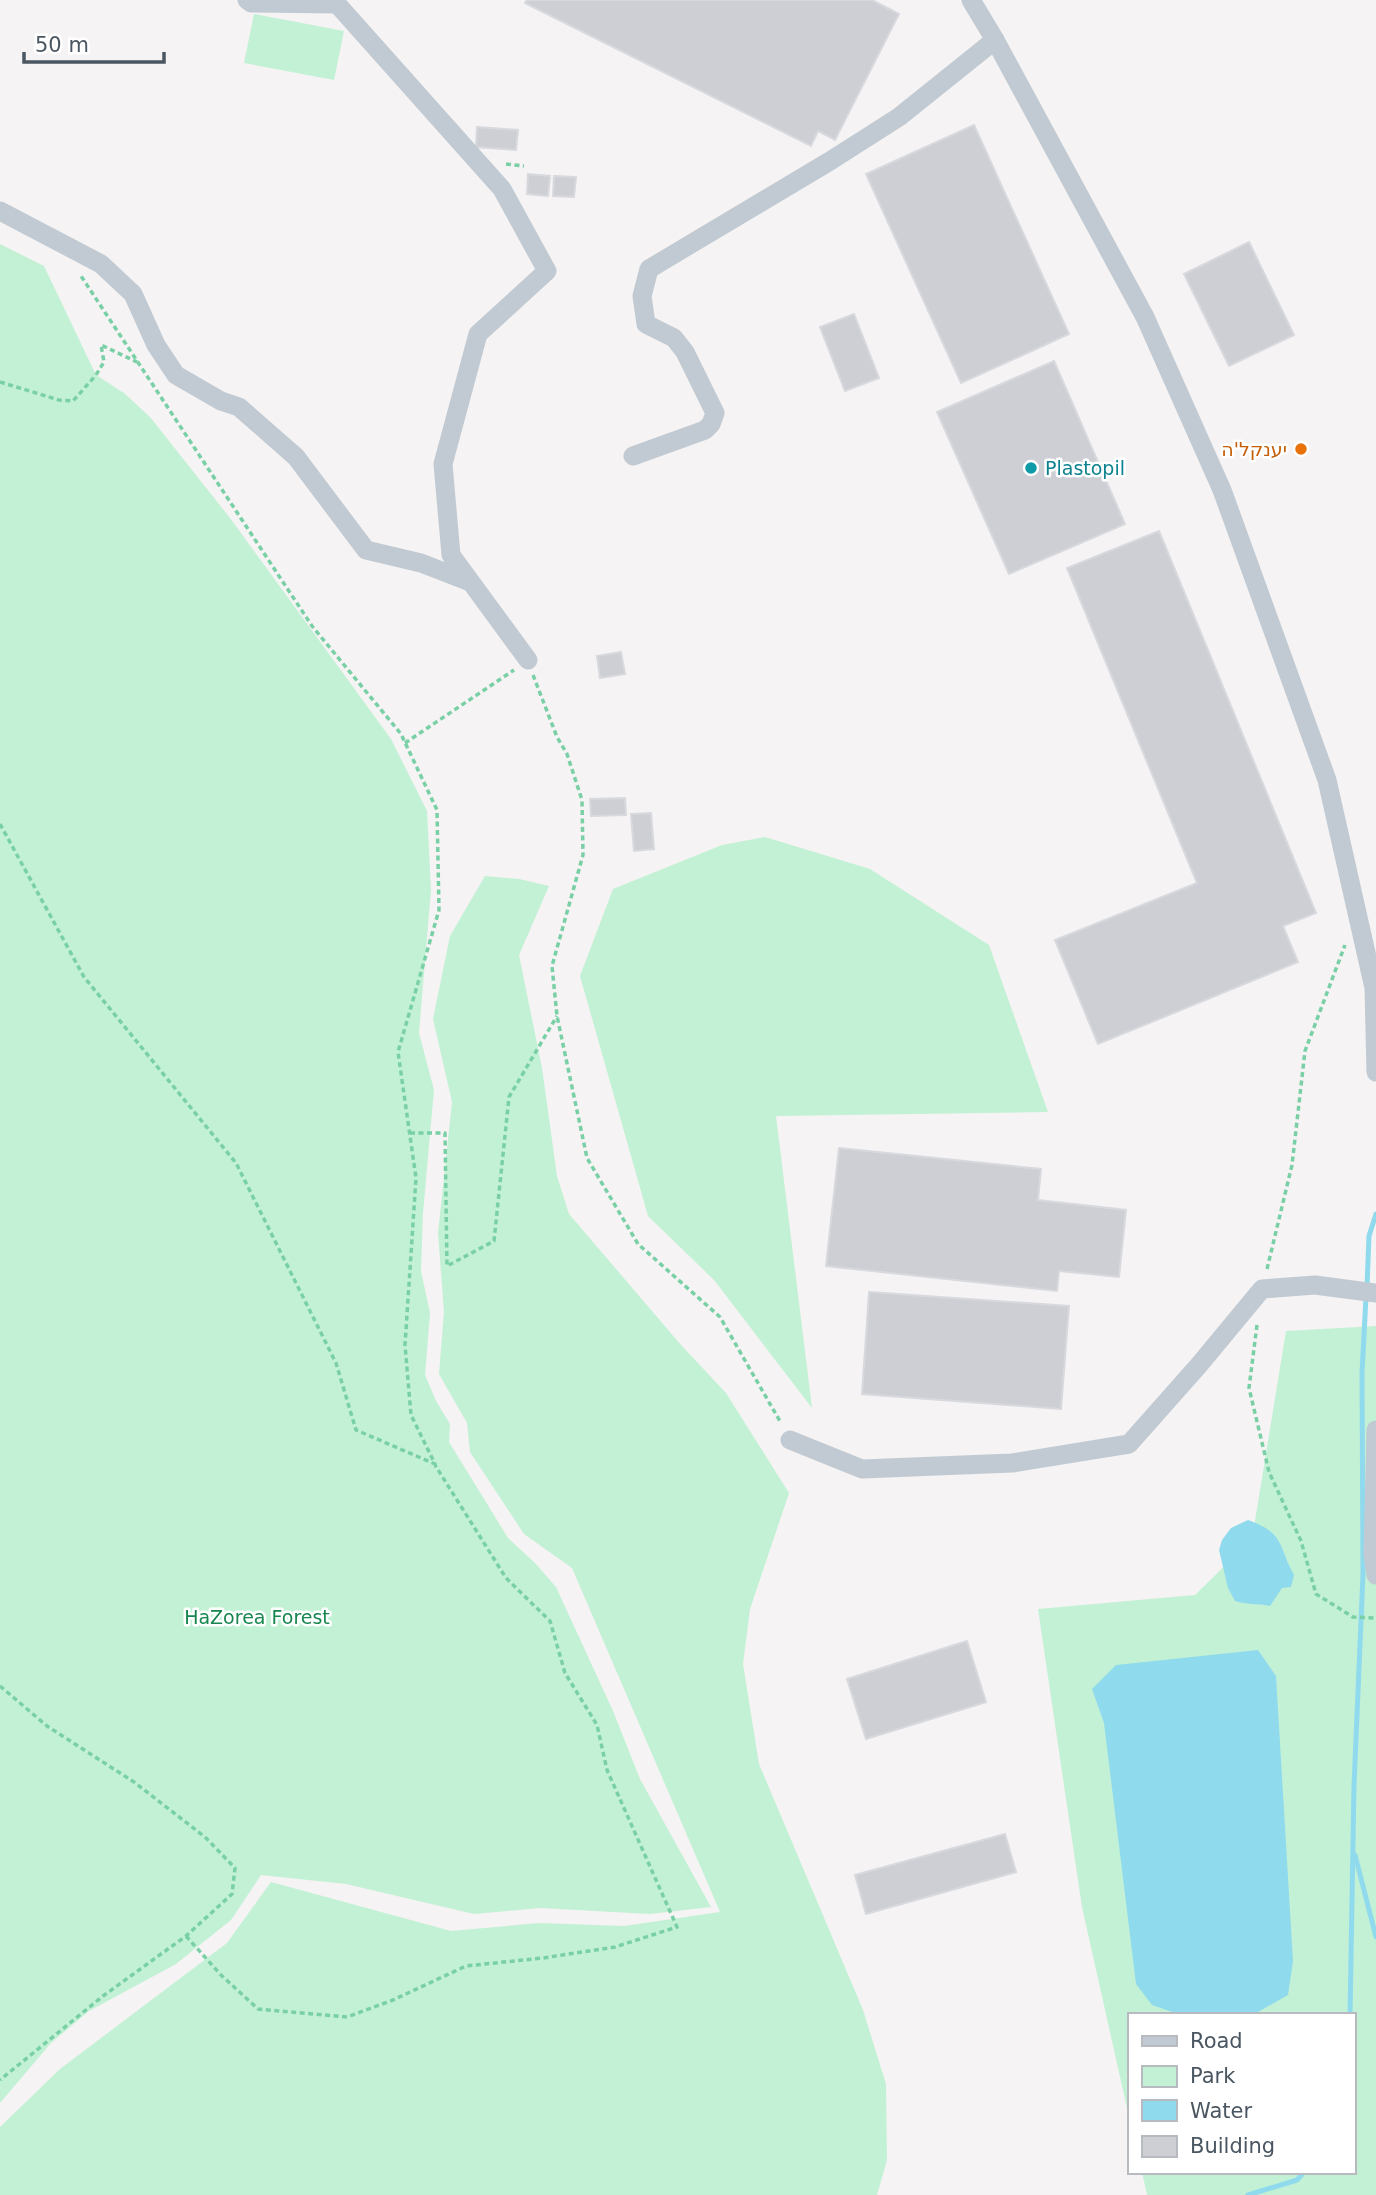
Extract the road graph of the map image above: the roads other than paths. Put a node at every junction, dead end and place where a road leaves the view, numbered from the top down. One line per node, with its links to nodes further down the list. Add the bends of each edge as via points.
1 (247, 0): 3 (street)
2 (971, 0): 4 (street)
3 (337, 2): 7 (street, via 502,189 547,271 478,334 443,464 451,555)
4 (995, 40): 6 (street, via 899,117 649,269 642,296 646,324 674,338 685,352 715,413 705,430); 9 (street, via 1145,317 1222,490 1327,780 1374,988)
5 (0, 211): 7 (street, via 101,264 133,294 156,345 176,375 239,407 296,457 366,550 421,562)
6 (633, 456)
7 (471, 582): 8 (street)
8 (528, 660)
9 (1376, 1072)
10 (1376, 1293): 12 (street, via 1315,1285 1262,1290 1129,1444 1012,1463 862,1469)
11 (1376, 1430): 13 (street)
12 (790, 1440)
13 (1376, 1575)

